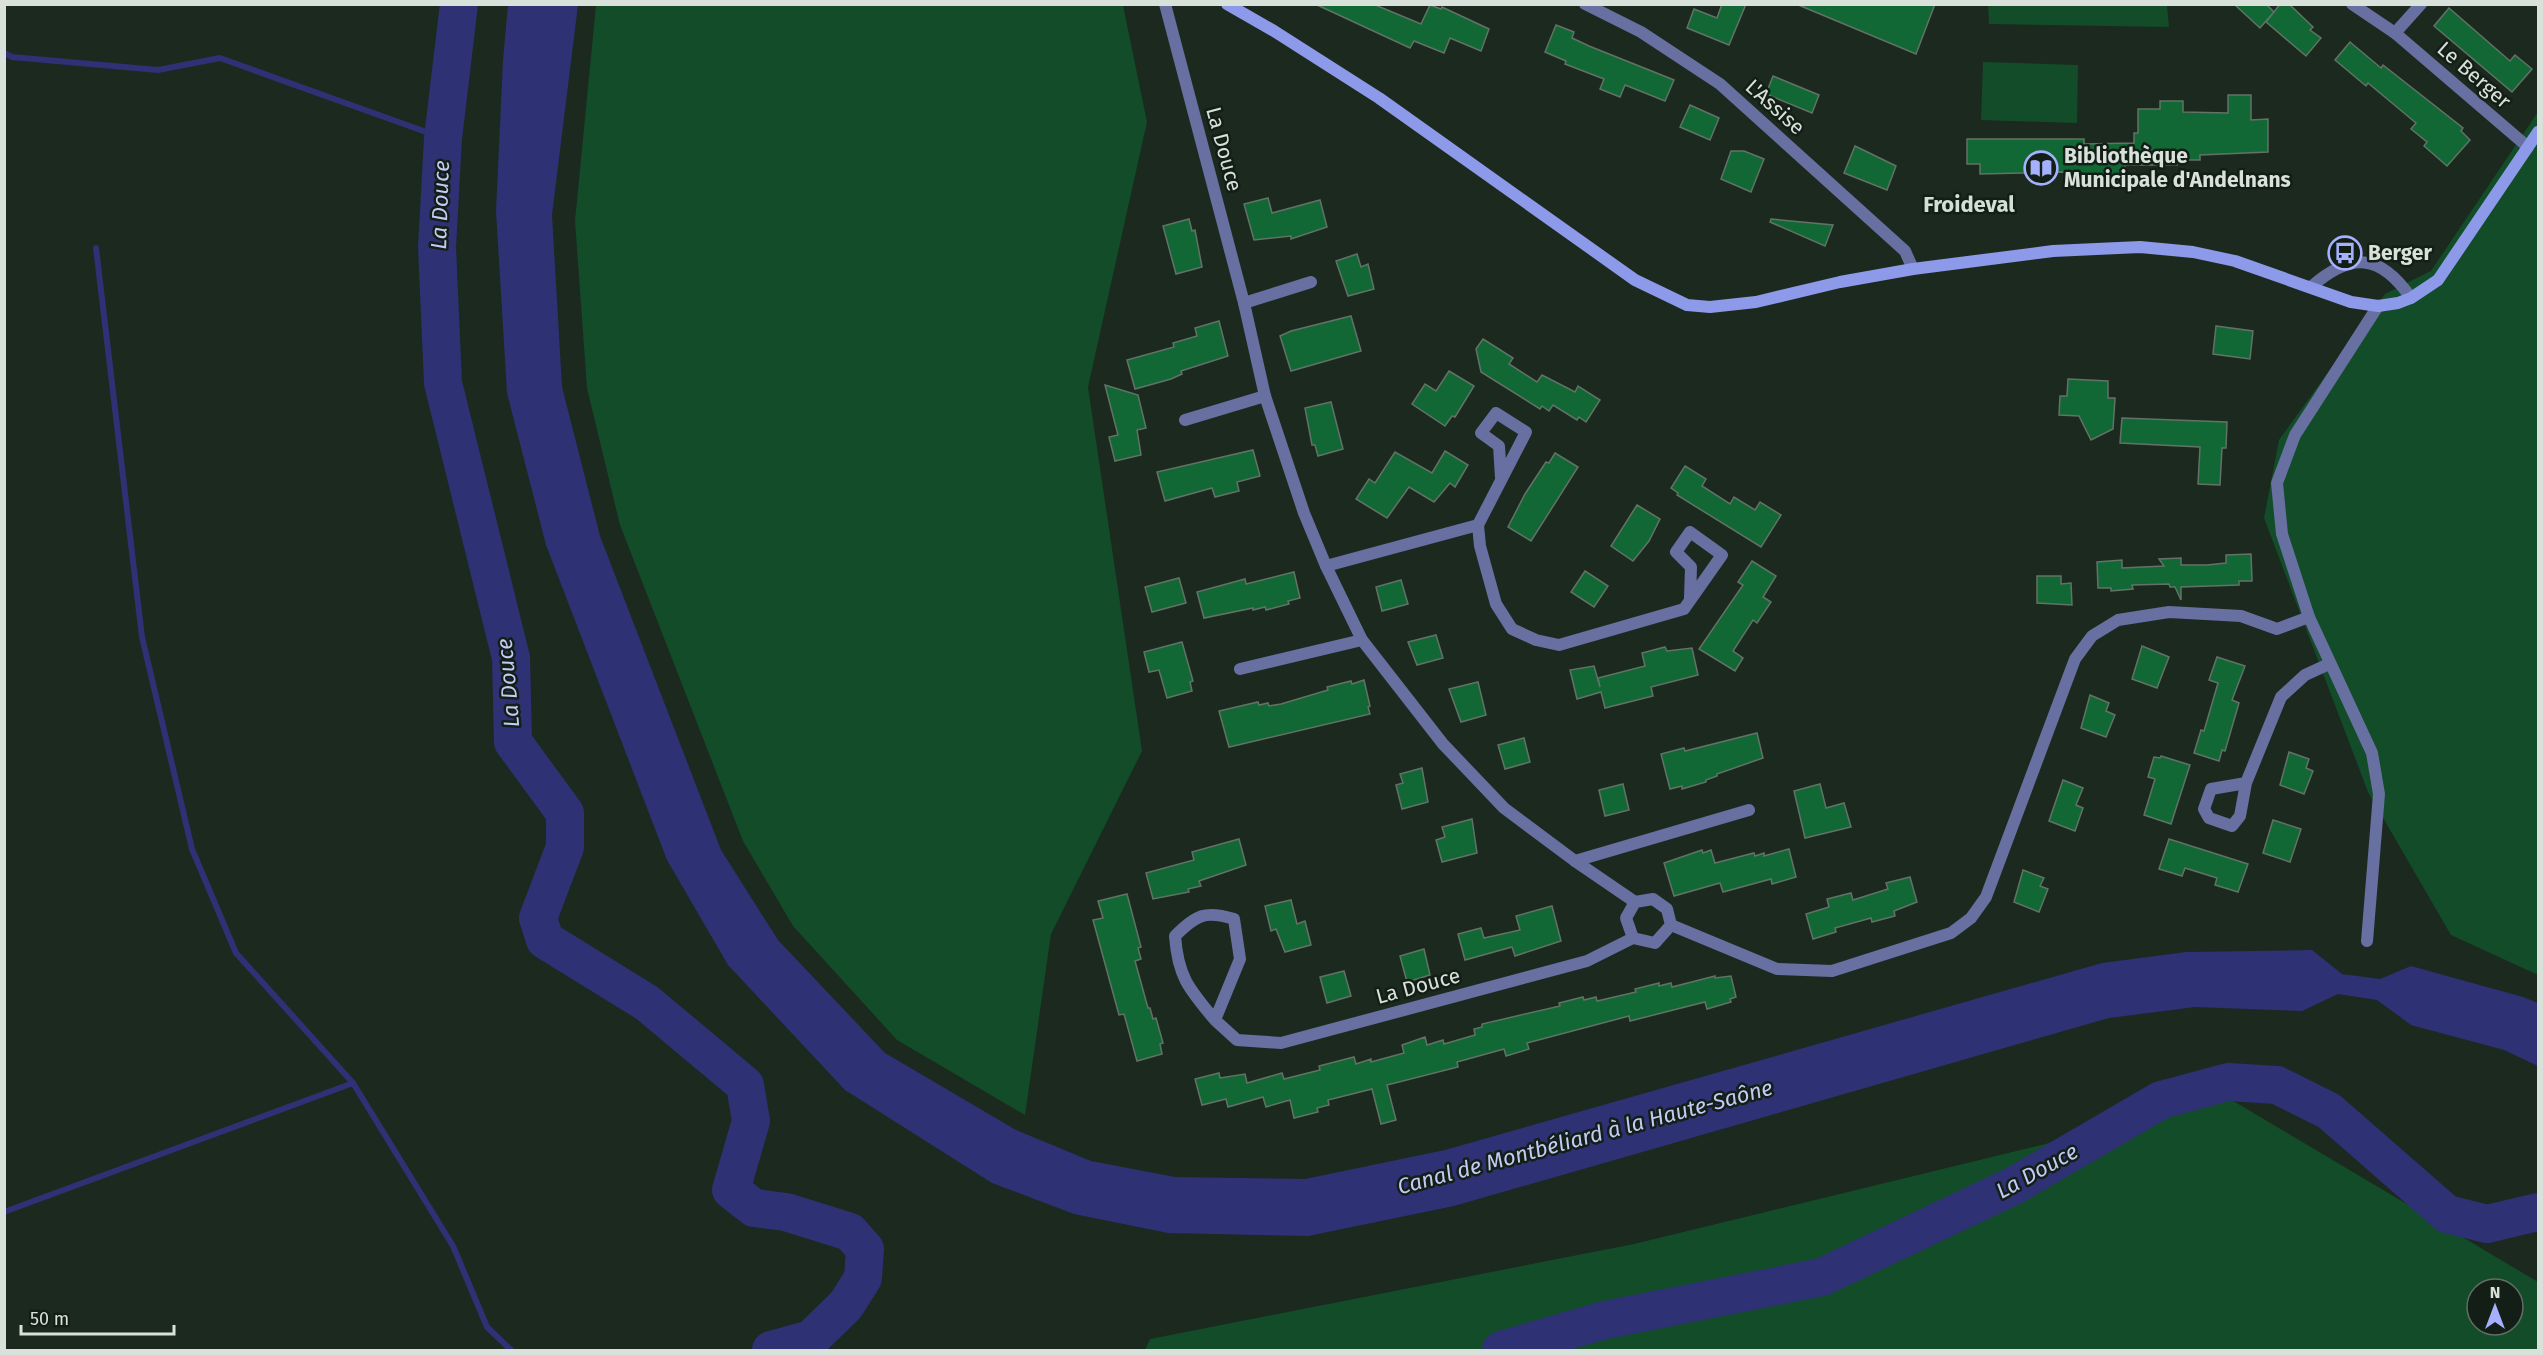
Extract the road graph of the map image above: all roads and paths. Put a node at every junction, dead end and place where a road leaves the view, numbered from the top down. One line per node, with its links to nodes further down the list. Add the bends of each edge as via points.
1 (1166, 4): 13 (street, La Douce)
2 (1227, 4): 9 (street, via 1379,98 1635,280 1687,305 1756,302)
3 (1585, 4): 9 (street, L'Assise, via 1641,32 1720,84 1905,251)
4 (2352, 4): 6 (street, Le Berger)
5 (2421, 4): 6 (street)
6 (2395, 33): 8 (street, Le Berger)
7 (2538, 132): 8 (street)
8 (2528, 147): 12 (street, via 2438,280)
9 (1912, 269): 11 (street, via 2053,251 2140,247 2235,261)
10 (1311, 282): 13 (street)
11 (2311, 287): 12 (street, via 2351,261 2378,265 2398,279); 14 (street, via 2351,302)
12 (2411, 298): 14 (street)
13 (1244, 303): 15 (street, La Douce)
14 (2378, 306): 21 (street, via 2295,435 2277,483 2282,534)
15 (1265, 396): 16 (street); 19 (street, La Douce)
16 (1185, 420)
17 (1501, 478): 17 (street, via 1526,432 1497,413 1482,433 1500,446); 18 (street)
18 (1478, 525): 19 (street); 20 (street, via 1496,604 1512,629 1536,640 1559,645 1684,609)
19 (1326, 566): 22 (street, La Douce)
20 (1690, 598): 20 (street, via 1722,555 1690,532 1676,552 1691,567)
21 (2309, 617): 23 (street); 29 (street, via 2277,629 2241,616 2169,612 2118,620 2092,636 2075,659 1986,897 1971,918 1951,933 1832,971 1778,969)
22 (1362, 639): 24 (street); 27 (street, La Douce, via 1443,744 1504,808)
23 (2329, 664): 25 (street, via 2304,675 2281,697); 31 (street, via 2372,753 2379,794)
24 (1240, 669)
25 (2246, 783)
26 (1749, 810): 27 (street)
27 (1575, 861): 28 (street, La Douce)
28 (1635, 902): 29 (street, via 1653,899 1667,909); 30 (street, via 1626,918)
29 (1671, 925): 30 (street, via 1655,943)
30 (1633, 938): 32 (street, La Douce, via 1587,961 1281,1043 1237,1040)
31 (2367, 941)
32 (1215, 1020): 32 (street, La Douce, via 1240,959 1234,919 1214,913 1191,920 1175,936 1177,958 1187,987)

